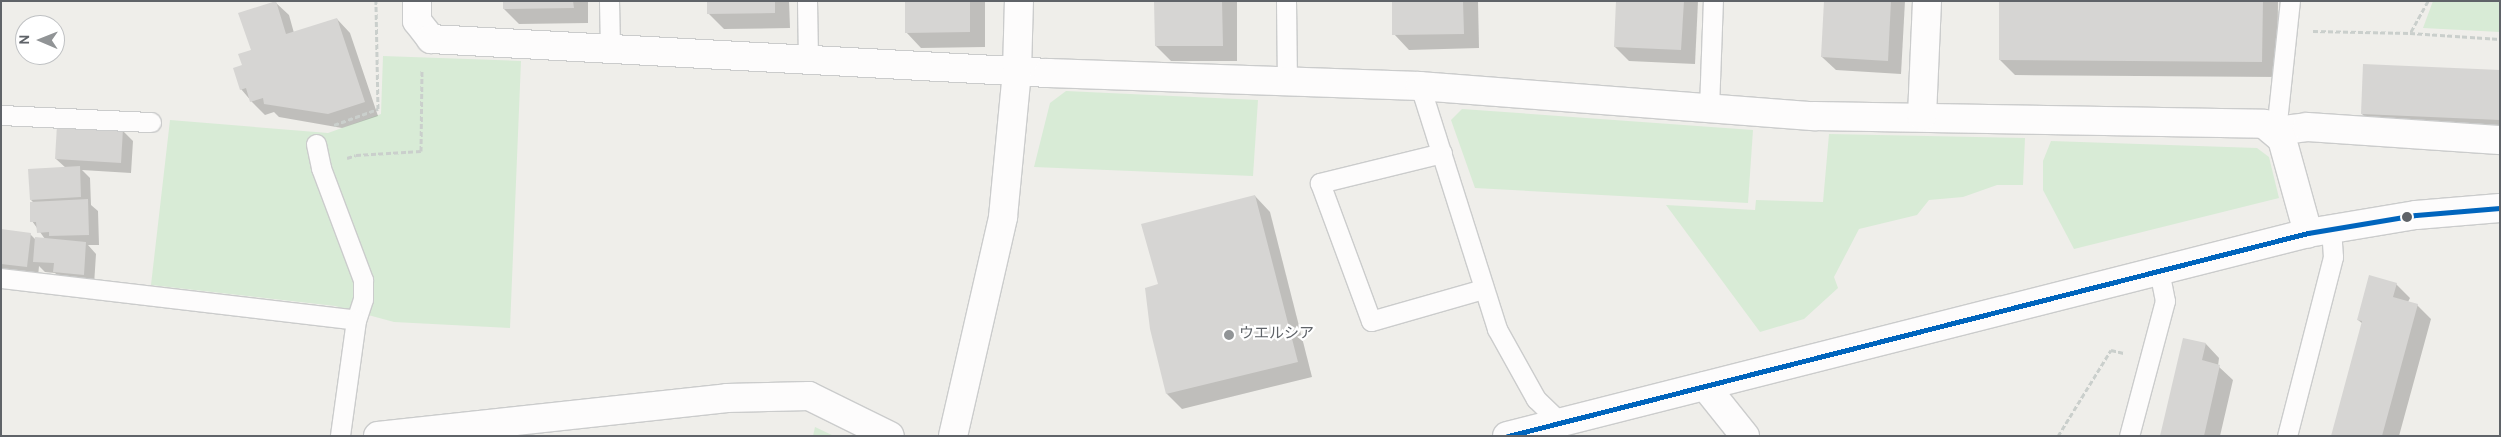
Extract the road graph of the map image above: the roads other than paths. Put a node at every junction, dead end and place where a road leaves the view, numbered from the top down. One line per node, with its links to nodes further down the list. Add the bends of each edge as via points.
1 (416, 1): 9 (street, via 418,21 431,39)
2 (609, 1): 9 (lane)
3 (807, 1): 10 (lane)
4 (1019, 1): 11 (street)
5 (1286, 1): 12 (lane)
6 (1713, 1): 14 (lane)
7 (1927, 1): 16 (street)
8 (2290, 1): 18 (lane)
9 (610, 49): 10 (street)
10 (808, 60): 11 (street)
11 (1017, 71): 12 (street); 33 (street, via 1003,217)
12 (1287, 81): 13 (street)
13 (1420, 86): 14 (street); 21 (lane)
14 (1708, 108): 16 (street, via 1814,116)
15 (1, 115): 17 (lane)
16 (1922, 116): 18 (street, via 2264,124)
17 (151, 122)
18 (2276, 131): 19 (street, via 2307,128); 23 (street)
19 (2500, 140)
20 (316, 144): 27 (lane, via 321,168 364,280 363,299)
21 (1442, 153): 26 (lane); 26 (lane, via 1320,183 1371,321)
22 (2500, 208): 23 (street, via 2416,215)
23 (2320, 230): 24 (street); 37 (lane, via 2333,257)
24 (2159, 270): 28 (street); 36 (lane, via 2165,301)
25 (1, 278): 27 (lane)
26 (1483, 289): 29 (lane, via 1496,329 1536,399)
27 (356, 320): 30 (lane)
28 (1705, 386): 29 (street); 35 (street)
29 (1565, 429): 34 (street)
30 (340, 436)
31 (378, 436): 32 (street, via 726,398 809,396)
32 (890, 436)
33 (953, 436)
34 (1507, 436)
35 (1745, 436)
36 (2128, 436)
37 (2287, 436)

